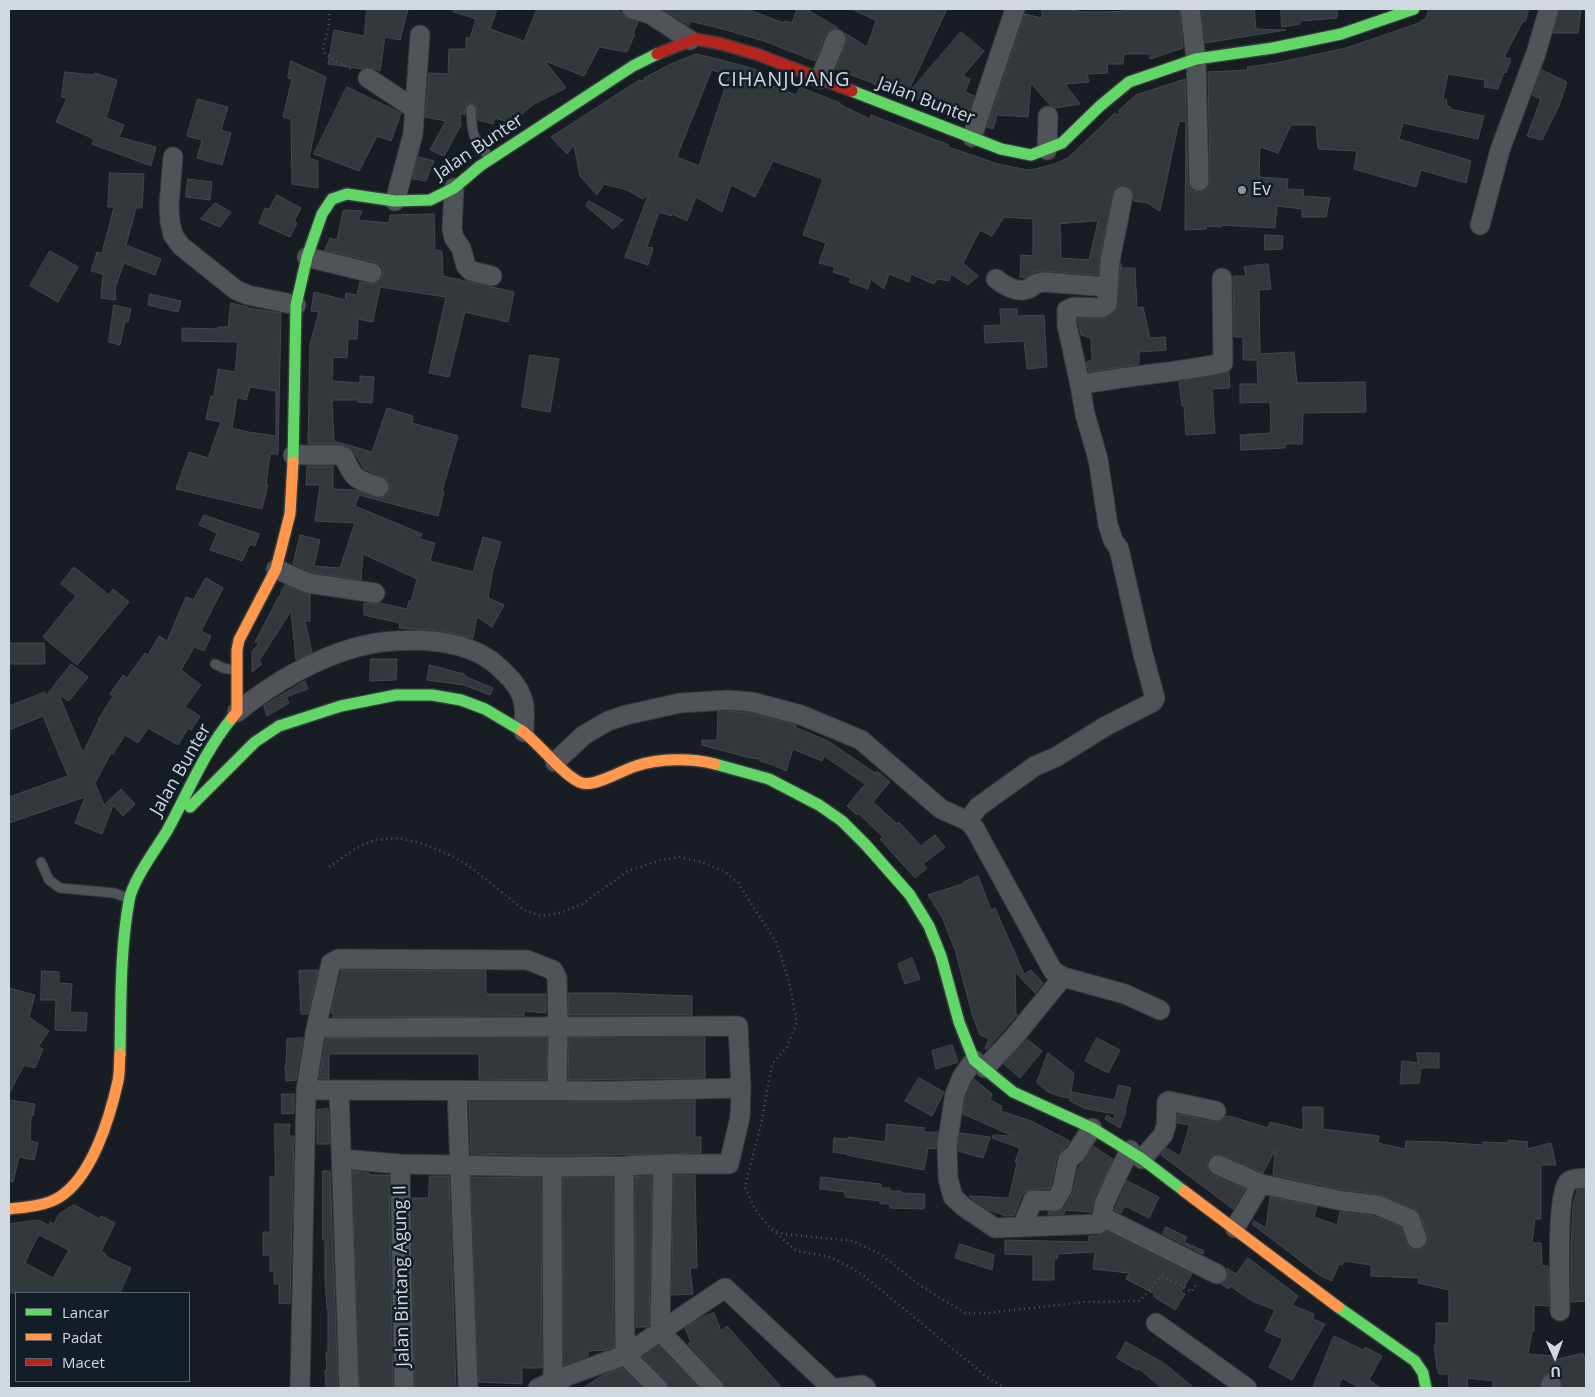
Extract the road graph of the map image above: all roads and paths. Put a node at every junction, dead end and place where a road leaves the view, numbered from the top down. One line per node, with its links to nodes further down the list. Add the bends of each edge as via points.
1 (329, 9): 12 (path, via 323,52)
2 (632, 9): 7 (street)
3 (1015, 9): 17 (street)
4 (1190, 9): 11 (street)
5 (1414, 9): 11 (street, Jalan Bunter, via 1341,34)
6 (1549, 9): 25 (street, via 1500,150)
7 (651, 12): 10 (street)
8 (420, 35): 14 (street)
9 (836, 39): 13 (street)
10 (690, 40): 13 (street, Jalan Bunter, via 700,39 759,55); 20 (street, Jalan Bunter, via 633,66)
11 (1196, 59): 18 (street, Jalan Bunter, via 1129,82 1062,143); 21 (street)
12 (368, 78): 14 (street)
13 (820, 79): 17 (street, Jalan Bunter)
14 (415, 109): 24 (street, via 413,134)
15 (471, 110): 20 (lane, via 476,141)
16 (1048, 116): 18 (street)
17 (972, 137): 18 (street, Jalan Bunter, via 1019,154 1031,155)
18 (1047, 150)
19 (173, 157): 32 (street, via 170,222 173,235 181,246 236,290)
20 (491, 159): 22 (street, Jalan Bunter)
21 (1199, 181)
22 (454, 188): 24 (street, Jalan Bunter, via 430,200); 28 (street, via 452,229 466,266 470,271)
23 (1123, 196): 31 (street)
24 (395, 201): 26 (street, Jalan Bunter, via 347,194 332,199 322,214)
25 (1480, 225)
26 (308, 256): 27 (street); 32 (street, Jalan Bunter)
27 (372, 273)
28 (492, 276)
29 (1222, 278): 33 (street, via 1223,363)
30 (996, 279): 31 (street, via 1010,288 1022,290 1045,282)
31 (1108, 288): 33 (street, via 1104,307 1067,310 1067,325)
32 (296, 305): 34 (street, Jalan Bunter)
33 (1080, 385): 43 (street, via 1098,459 1108,526 1124,567 1153,702 1035,766 978,807)
34 (293, 455): 35 (street, via 339,455 344,458 352,475); 36 (street, Jalan Bunter, via 290,514)
35 (379, 487)
36 (276, 569): 37 (street, via 308,582); 38 (street, Jalan Bunter, via 239,640)
37 (375, 593)
38 (237, 660): 39 (lane, via 234,671); 40 (street, Jalan Bunter)
39 (216, 664)
40 (237, 712): 41 (street, via 288,677 357,647 388,641 441,642 486,657 510,677 524,704); 44 (street, Jalan Bunter, via 218,735)
41 (524, 732): 42 (street); 44 (street, via 485,709 461,700 432,695 396,696 341,706 267,733)
42 (555, 762): 43 (street, via 584,735 608,720 680,703 752,702 801,715 861,740 941,809); 52 (street, via 571,777 590,784 650,762 700,760 769,779 842,821 895,876 929,926 960,1022)
43 (968, 821): 48 (street, via 975,828 1053,971)
44 (167, 830): 47 (street, Jalan Bunter)
45 (41, 862): 47 (lane, via 49,880 60,888 114,893)
46 (329, 866): 74 (path, via 375,840 399,838 424,844 468,865 524,910 541,916 582,904 628,871 661,860 680,857 724,871 738,884 776,942 789,981 797,1022 787,1047 772,1064 745,1187 755,1209)
47 (129, 899): 70 (street, Jalan Bunter, via 122,969 119,1079 99,1145 80,1178 65,1193 32,1206)
48 (1063, 977): 49 (street, via 1125,994); 52 (street, via 1014,1037)
49 (1160, 1010)
50 (558, 1026): 51 (street); 51 (street, via 557,978 553,970 540,964 527,960 339,958 331,963); 53 (street, via 738,1026); 57 (street)
51 (316, 1028): 54 (street)
52 (979, 1064): 59 (street, via 1013,1092); 72 (street, via 962,1077 955,1094 947,1145 950,1186 953,1197 964,1208 995,1228)
53 (741, 1088): 57 (street); 63 (street, via 740,1117 729,1164)
54 (306, 1090): 55 (street); 82 (street)
55 (339, 1090): 56 (street); 61 (street)
56 (457, 1090): 57 (street); 64 (street)
57 (557, 1090)
58 (1216, 1111): 60 (street, via 1167,1102 1163,1134)
59 (1092, 1128): 60 (street); 72 (street, via 1068,1160 1062,1189 1055,1201 1033,1200)
60 (1136, 1154): 71 (street, via 1116,1176 1103,1208); 73 (street)
61 (342, 1159): 62 (street); 83 (street)
62 (400, 1164): 64 (street); 84 (street, Jalan Bintang Agung II)
63 (663, 1164): 67 (street); 79 (street)
64 (459, 1165): 66 (street); 85 (street)
65 (1218, 1165): 69 (street)
66 (552, 1166): 67 (street); 81 (street)
67 (624, 1166): 80 (street)
68 (1586, 1178): 77 (street, via 1570,1180 1562,1200)
69 (1261, 1184): 73 (street); 75 (street, via 1377,1206 1410,1218)
70 (9, 1209)
71 (1103, 1217): 72 (street, via 1098,1224 1088,1226); 76 (street)
72 (1022, 1227)
73 (1235, 1228): 93 (street, via 1310,1287 1415,1361 1421,1368)
74 (771, 1229): 76 (path, via 784,1234 853,1241 880,1254 924,1288 965,1313 988,1314 1084,1302 1140,1301 1161,1276 1191,1292); 91 (path, via 797,1251 827,1256 864,1276 987,1377)
75 (1417, 1239)
76 (1212, 1272)
77 (1560, 1311)
78 (1156, 1323): 92 (street)
79 (660, 1331): 80 (street); 87 (street); 88 (street, via 725,1288)
80 (625, 1354): 81 (street); 86 (street)
81 (550, 1386)
82 (300, 1388)
83 (349, 1388)
84 (404, 1388)
85 (468, 1388)
86 (658, 1388)
87 (714, 1388)
88 (832, 1388)
89 (839, 1388): 90 (street, via 862,1385)
90 (866, 1388)
91 (1005, 1388)
92 (1247, 1388)
93 (1426, 1388)

